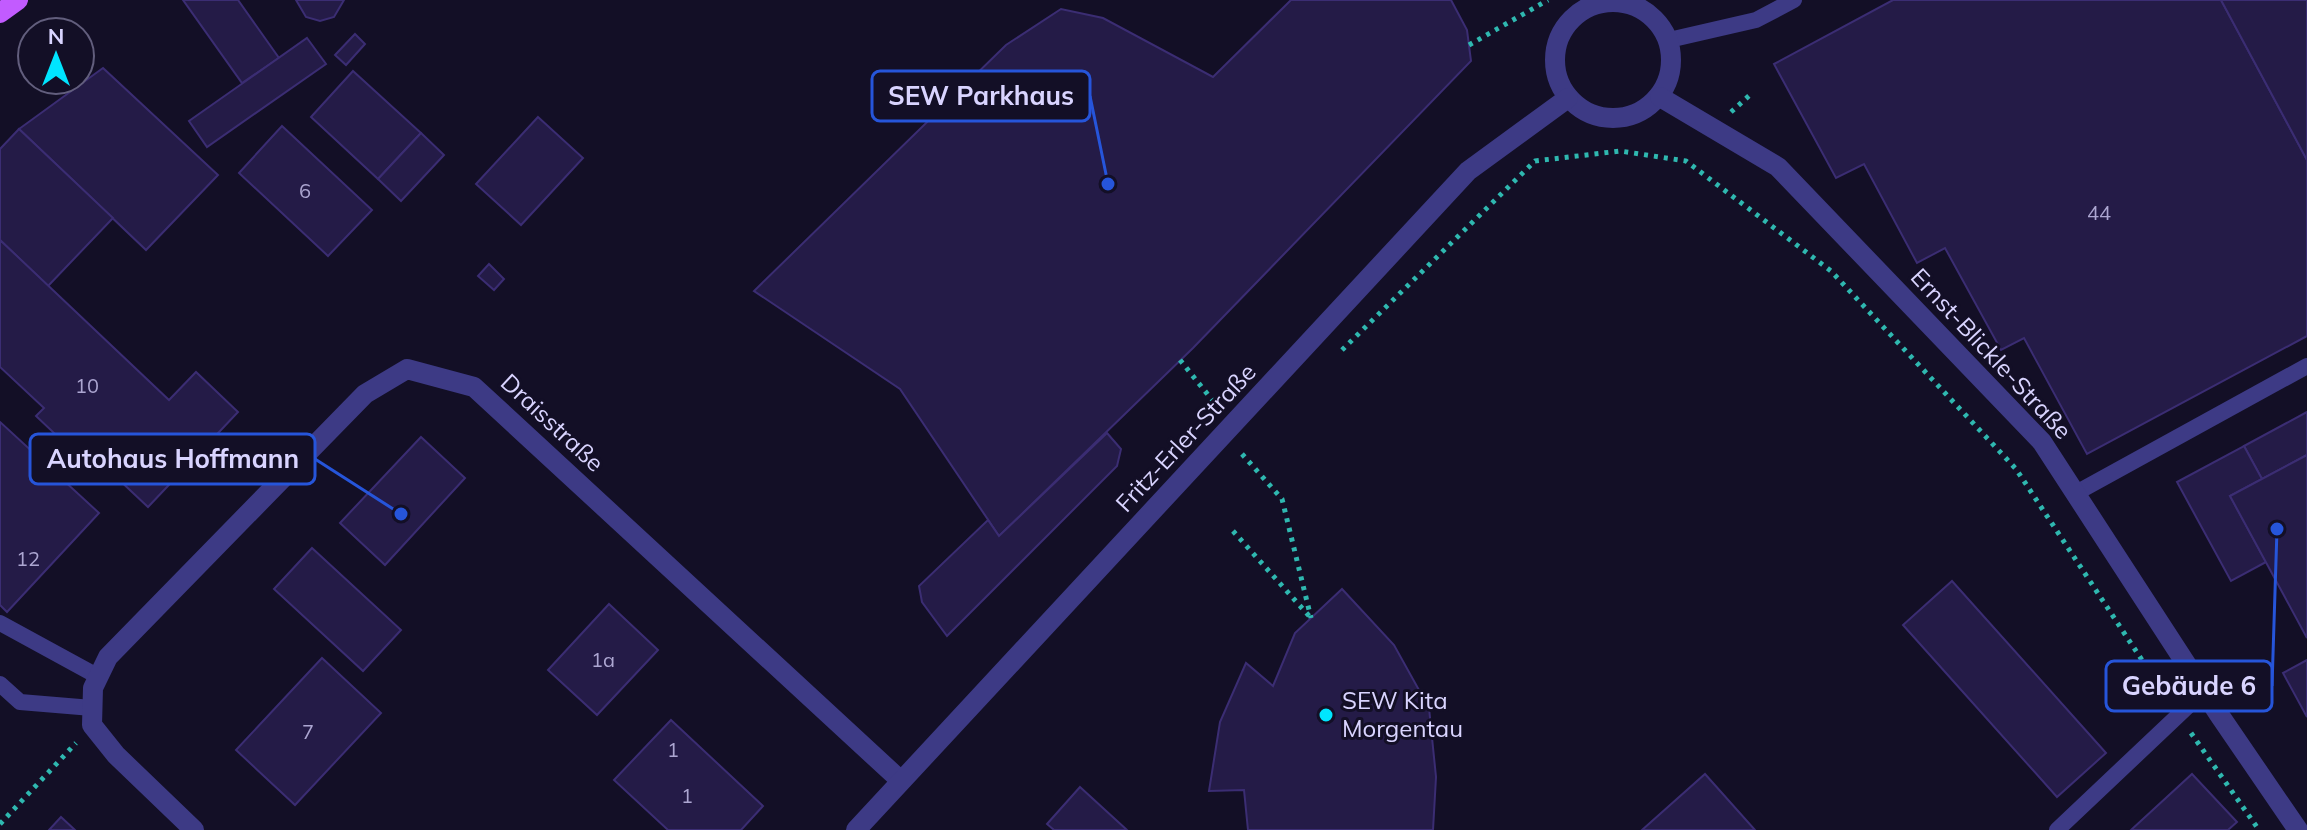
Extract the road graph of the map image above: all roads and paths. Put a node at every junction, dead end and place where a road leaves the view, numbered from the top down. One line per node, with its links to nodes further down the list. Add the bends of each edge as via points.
1 (18, 0): 5 (main road)
2 (1548, 0): 7 (path)
3 (1794, 0): 6 (lane, via 1756,20)
4 (1577, 6): 6 (street, via 1625,3 1645,10); 9 (street, via 1556,49 1556,74)
5 (0, 13)
6 (1669, 40): 8 (street, via 1672,68)
7 (1469, 45)
8 (1660, 97): 9 (street, via 1641,112 1612,119 1588,113); 14 (street, Ernst-Blickle-Straße, via 1778,167 2042,442)
9 (1568, 98): 13 (street, Fritz-Erler-Straße, via 1468,171)
10 (1535, 161): 21 (path, via 1620,151 1686,161 1831,271 2016,469)
11 (1180, 360): 13 (path, via 1220,410 1209,421)
12 (2307, 366): 14 (lane)
13 (1225, 435): 15 (path, via 1282,499 1311,618); 22 (street, Fritz-Erler-Straße)
14 (2076, 493): 19 (street, Ernst-Blickle-Straße)
15 (1233, 531)
16 (0, 623): 17 (lane)
17 (99, 677): 20 (street, Draisstraße); 22 (street, Draisstraße, via 108,657 365,394 407,369 474,387)
18 (0, 684): 20 (lane, via 20,702)
19 (2204, 691): 21 (lane); 28 (street, Ernst-Blickle-Straße)
20 (92, 716): 23 (path); 24 (street, via 116,755)
21 (2179, 716): 26 (lane); 27 (path)
22 (900, 780): 25 (street, Fritz-Erler-Straße)
23 (0, 824)
24 (194, 830)
25 (856, 830)
26 (2057, 830)
27 (2259, 830)
28 (2298, 830)

